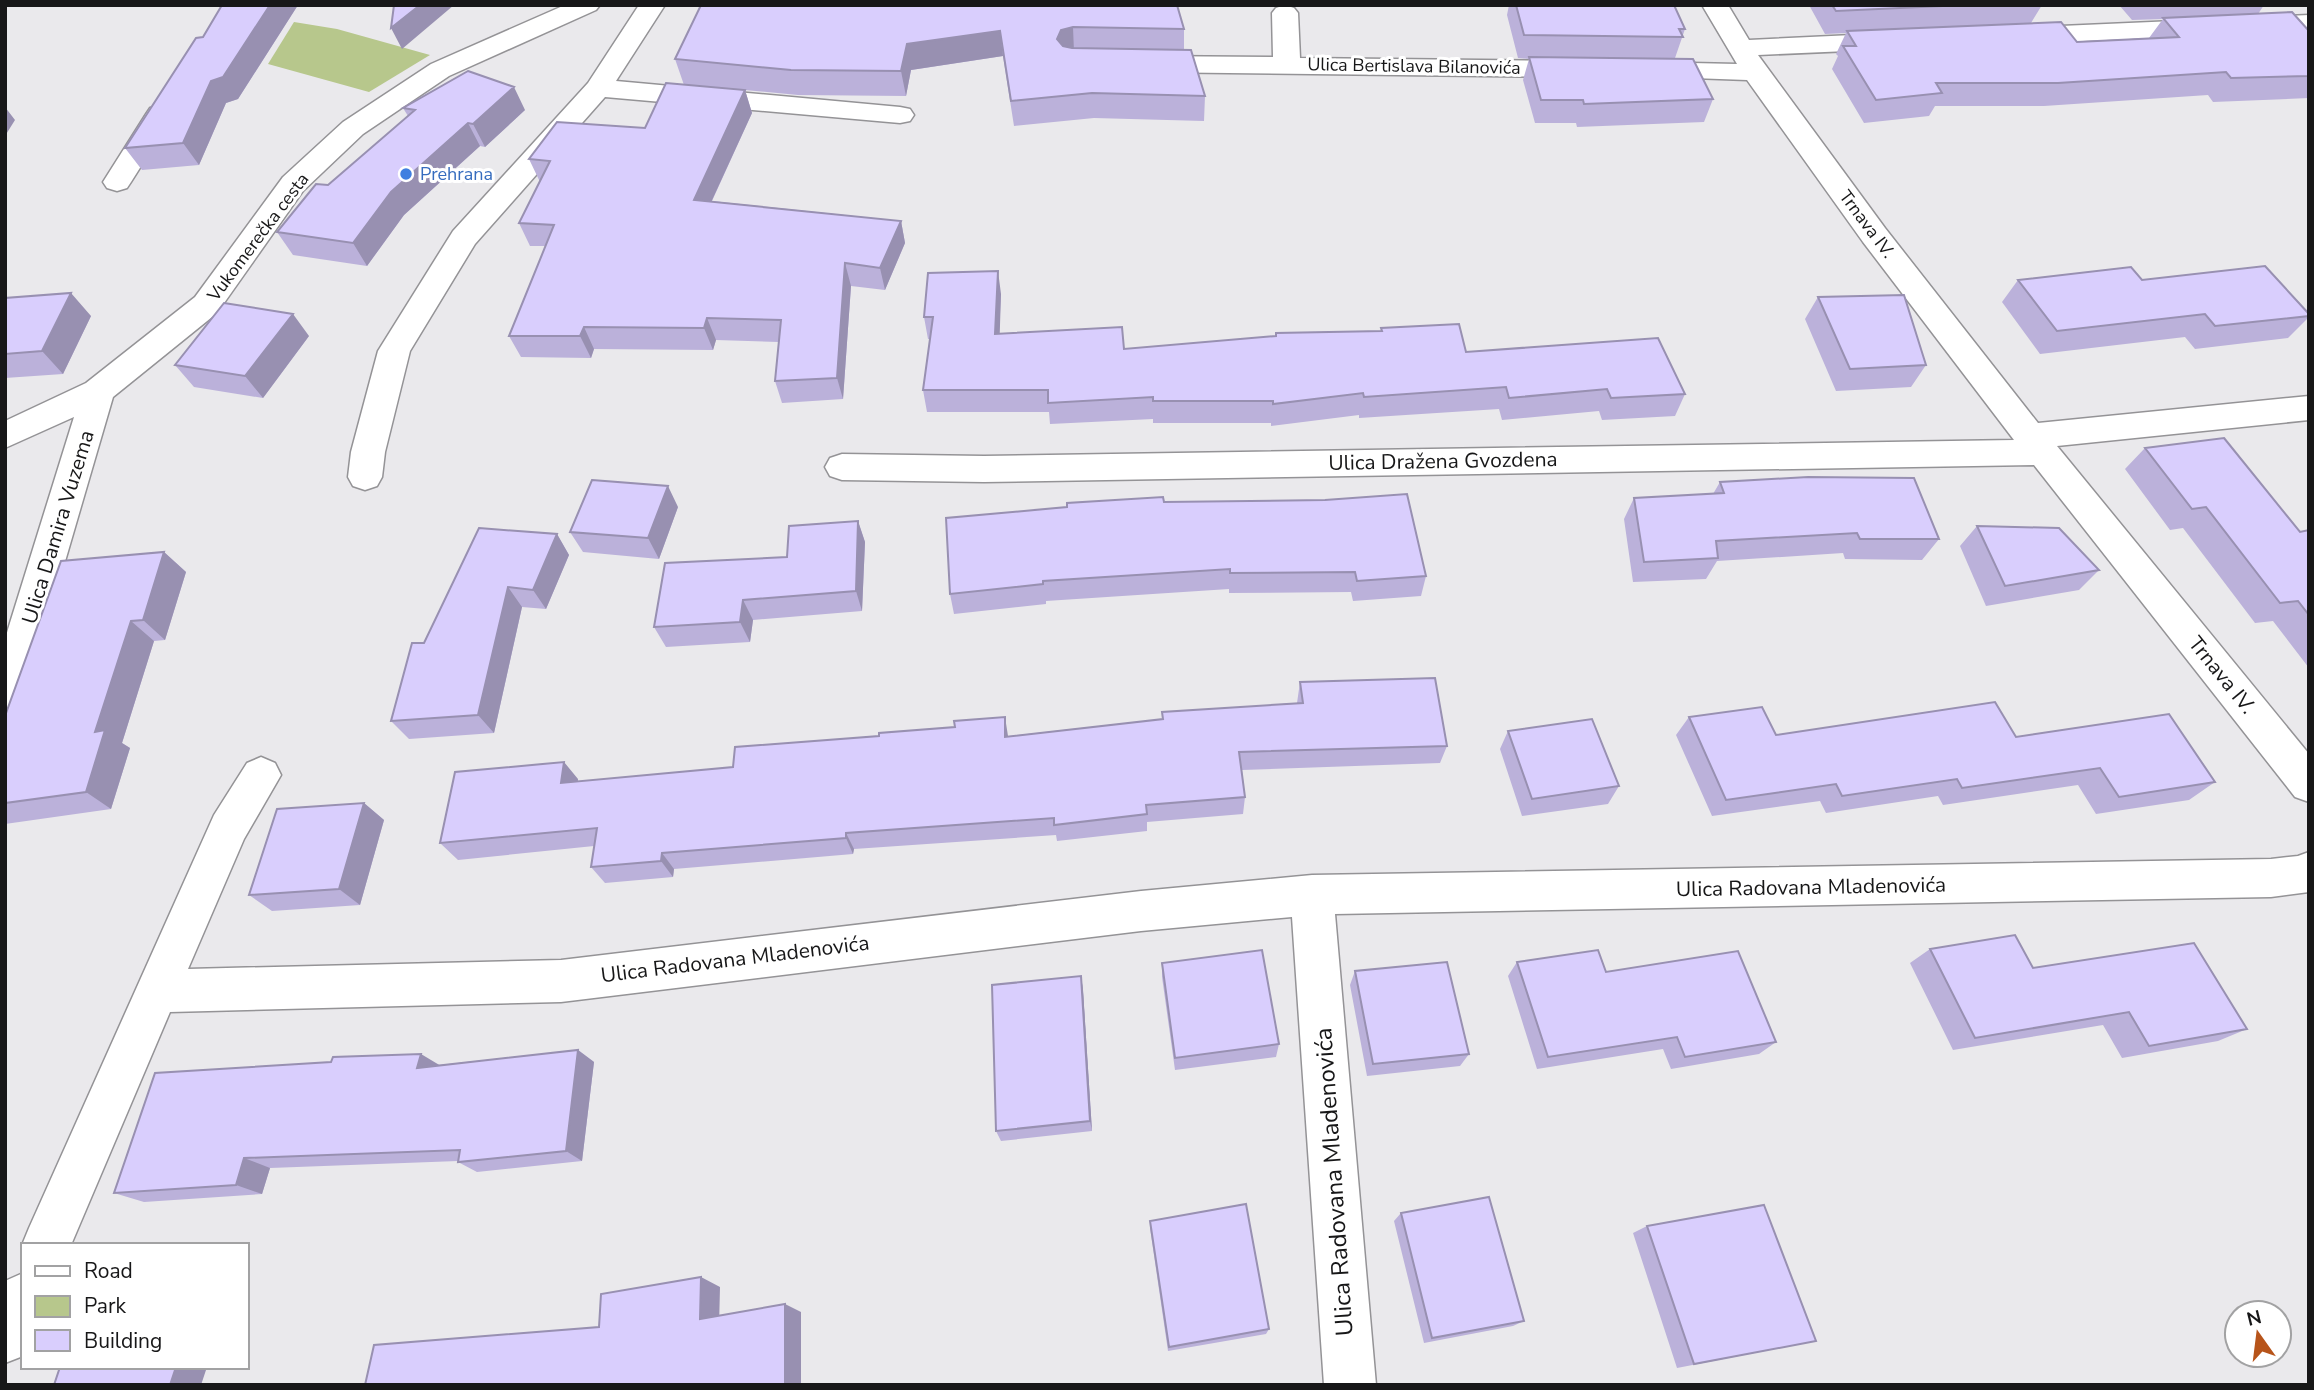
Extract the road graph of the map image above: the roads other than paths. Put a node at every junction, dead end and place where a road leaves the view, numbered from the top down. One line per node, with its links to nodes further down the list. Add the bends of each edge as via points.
1 (587, 5): 15 (street, Vukomerečka cesta, via 440,70 352,128 293,184 206,305)
2 (652, 5): 11 (street)
3 (1715, 5): 8 (street, Trnava IV.)
4 (1285, 13): 10 (street)
5 (2309, 23): 6 (street)
6 (1990, 37)
7 (1920, 40): 8 (street, Ulica Bertislava Bilanovića)
8 (1747, 60): 10 (street, Ulica Bertislava Bilanovića, via 1612,69); 18 (street, Trnava IV., via 1874,235)
9 (1114, 64): 10 (street, Ulica Bertislava Bilanovića)
10 (1287, 65)
11 (598, 88): 13 (street); 20 (street, via 464,238 394,351)
12 (173, 93): 14 (street)
13 (900, 115)
14 (117, 182)
15 (98, 391): 17 (street, Vukomerečka cesta); 21 (street, Ulica Damira Vuzema)
16 (2309, 408): 18 (street)
17 (5, 436)
18 (2037, 444): 19 (street, Ulica Dražena Gvozdena, via 984,469); 23 (street, Trnava IV.)
19 (842, 467)
20 (365, 477)
21 (5, 702)
22 (261, 775): 26 (street, via 228,828)
23 (2309, 784)
24 (2309, 871): 25 (street, Ulica Radovana Mladenovića, via 2258,879)
25 (1312, 895): 26 (street, Ulica Radovana Mladenovića, via 1113,914 561,981); 30 (street, Ulica Radovana Mladenovića)
26 (157, 991): 27 (street)
27 (47, 1243)
28 (21, 1302): 29 (street)
29 (5, 1338)
30 (1350, 1385)

